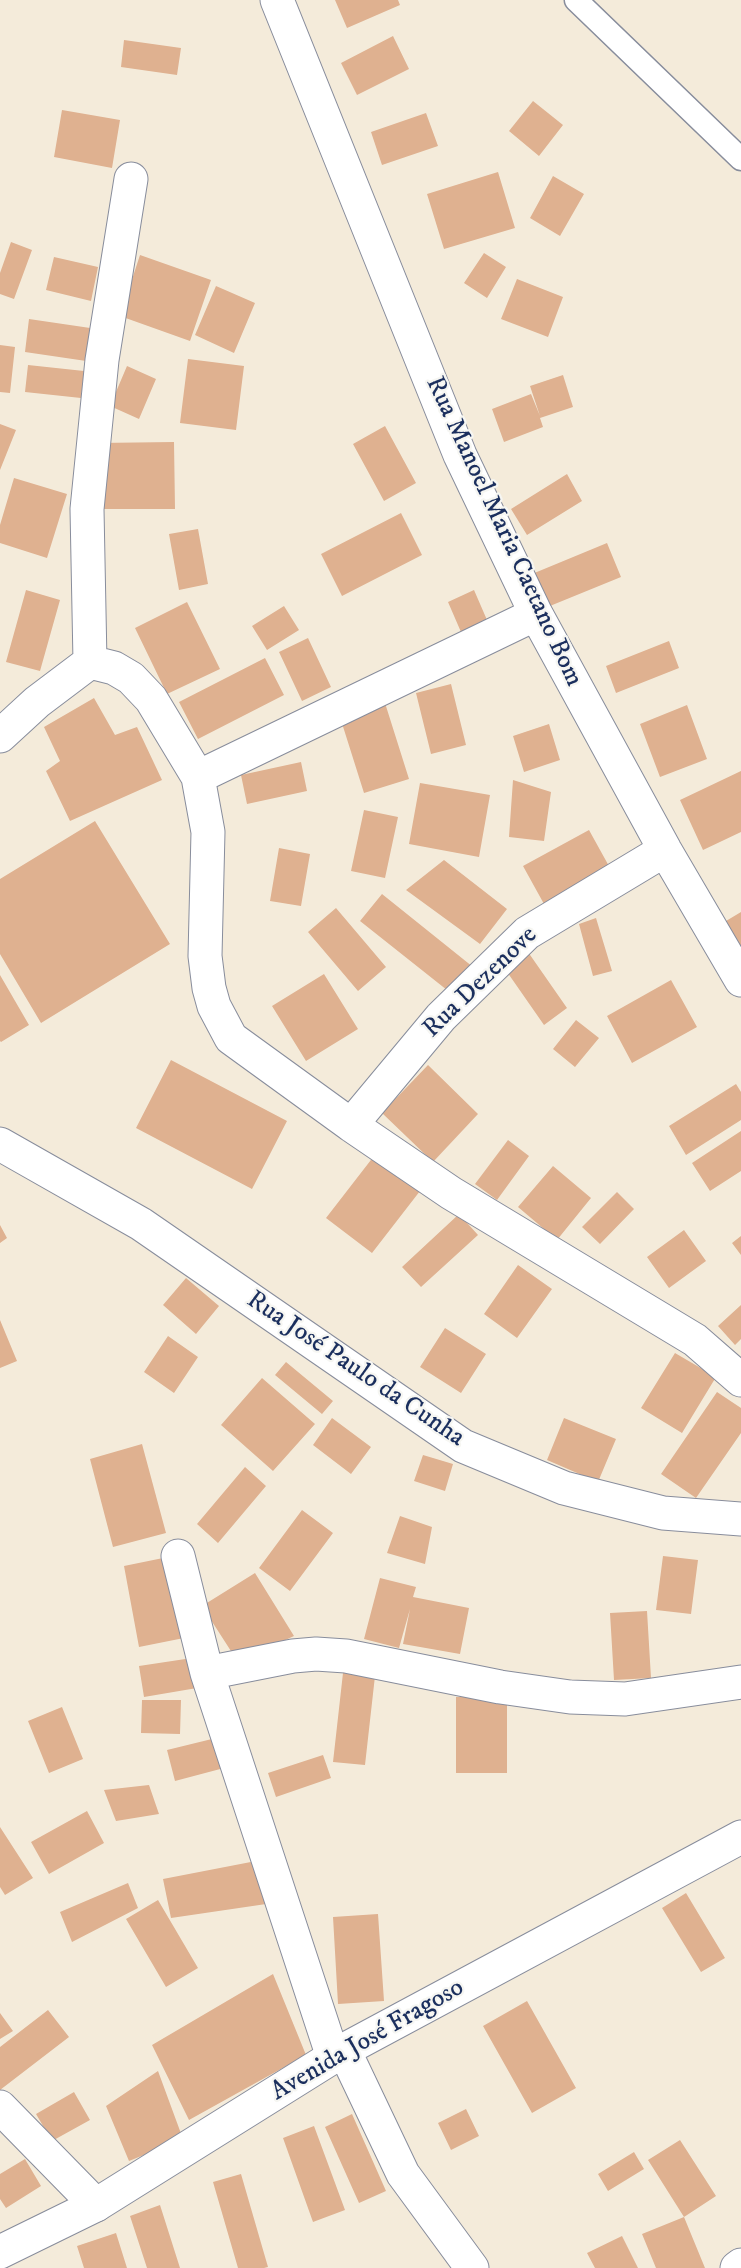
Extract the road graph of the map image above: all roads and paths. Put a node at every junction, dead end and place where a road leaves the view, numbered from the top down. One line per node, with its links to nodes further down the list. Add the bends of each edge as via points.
1 (277, 0): 5 (street, Rua Manoel Maria Caetano Bom, via 460,454)
2 (576, 0): 3 (lane)
3 (741, 159)
4 (131, 179): 6 (street, via 102,360 87,509)
5 (536, 614): 8 (street); 9 (street, Rua Manoel Maria Caetano Bom)
6 (90, 662): 7 (street); 8 (street, via 114,668 131,678 151,699)
7 (0, 736)
8 (198, 777): 11 (street, via 208,832 205,956 214,1006 231,1038)
9 (665, 850): 10 (street, Rua Manoel Maria Caetano Bom); 11 (street, Rua Dezenove, via 527,933 441,1017)
10 (741, 980)
11 (351, 1125): 13 (street, via 451,1193 695,1340)
12 (0, 1144): 14 (street, Rua José Paulo da Cunha, via 141,1224 463,1446 564,1488 663,1513)
13 (741, 1380)
14 (741, 1519)
15 (178, 1556): 16 (street)
16 (207, 1672): 17 (street, via 316,1654 346,1656 570,1697 625,1699); 19 (street)
17 (741, 1682)
18 (741, 1837): 19 (street, Avenida José Fragoso)
19 (338, 2054): 21 (street, Avenida José Fragoso); 24 (street, via 403,2174)
20 (0, 2107): 21 (street)
21 (96, 2205): 22 (street, Avenida José Fragoso)
22 (0, 2252)
23 (741, 2265): 25 (street)
24 (472, 2268)
25 (737, 2268)

